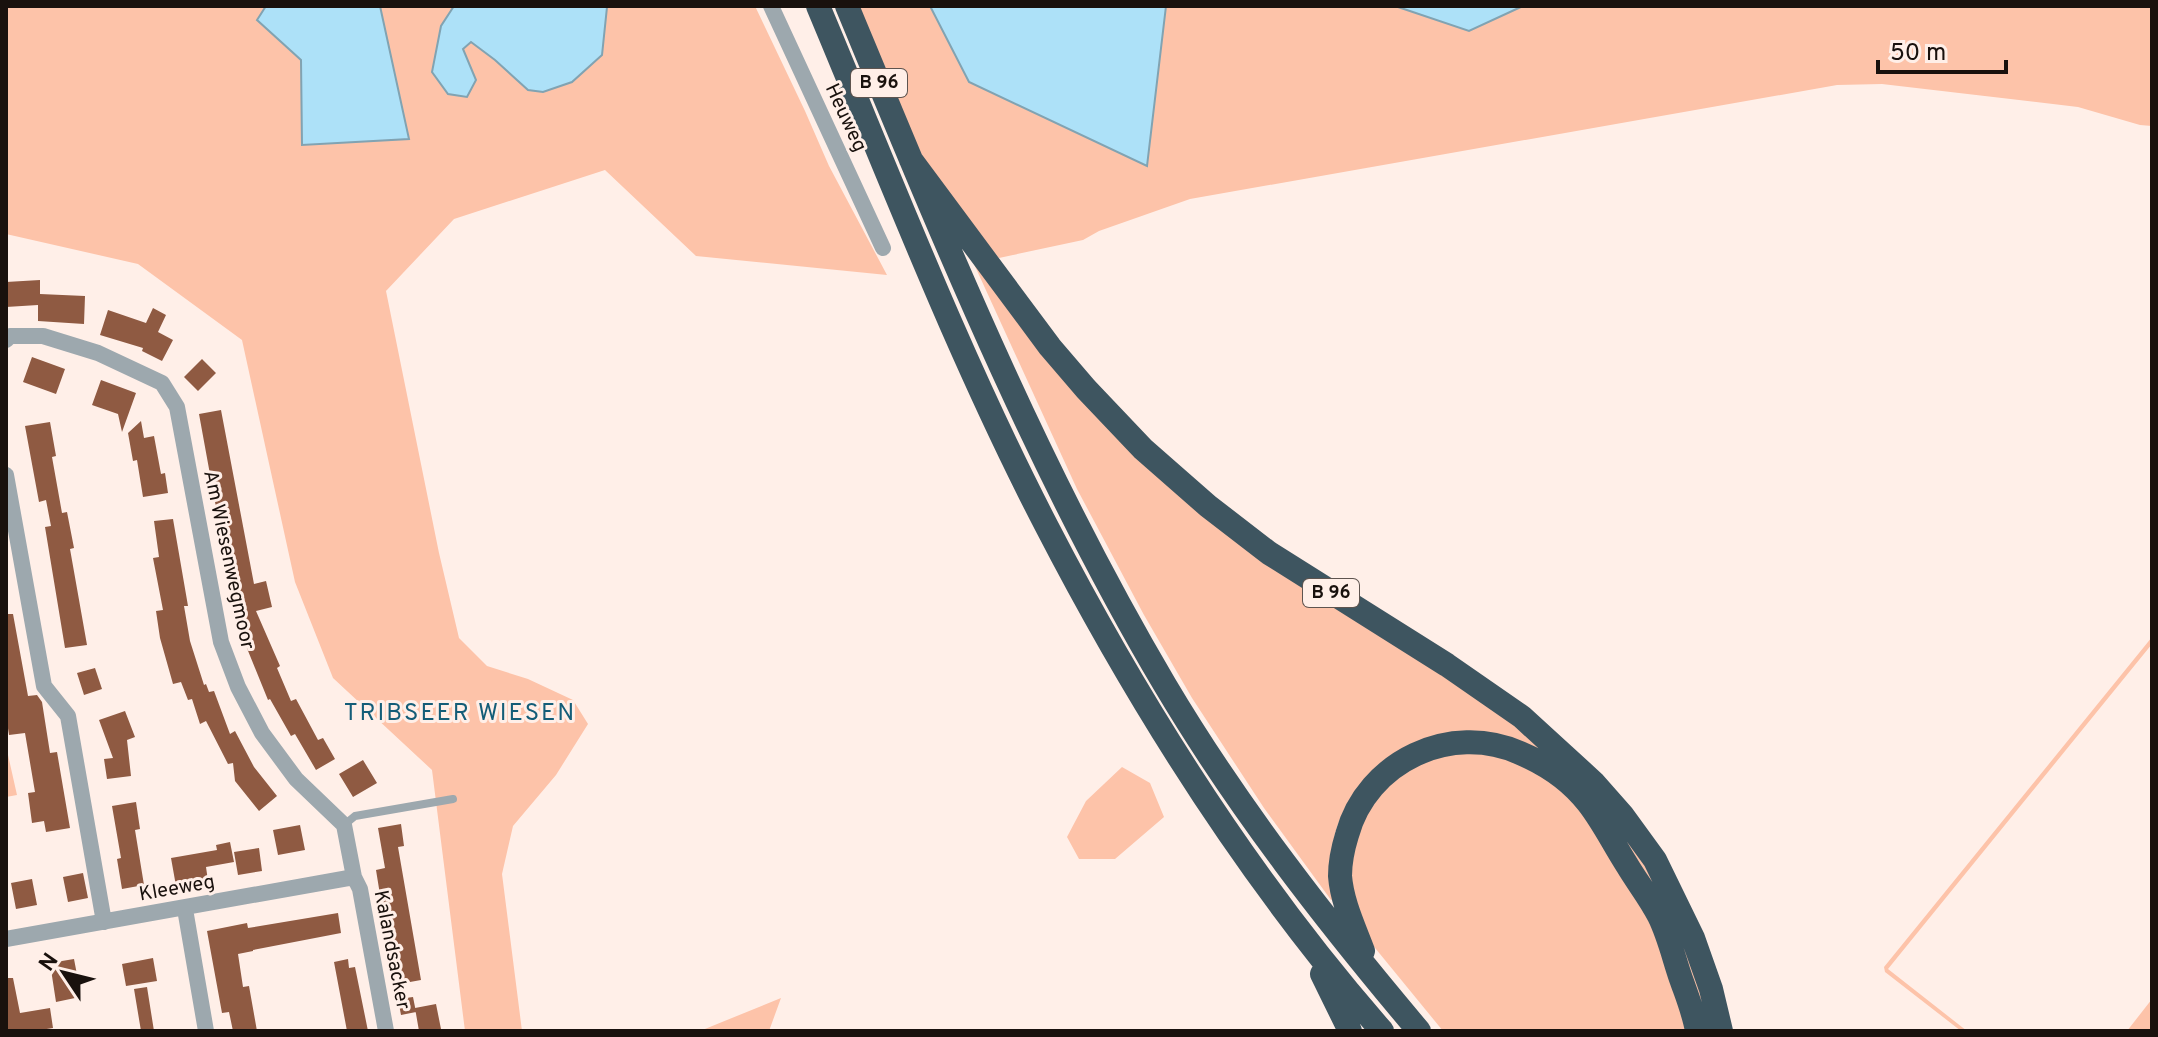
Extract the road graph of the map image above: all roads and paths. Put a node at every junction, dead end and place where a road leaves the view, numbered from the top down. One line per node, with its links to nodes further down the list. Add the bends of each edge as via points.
1 (771, 6): 5 (street, Heuweg)
2 (818, 6): 13 (highway, B 96, via 958,339 1045,523 1191,778)
3 (847, 6): 4 (highway, B 96)
4 (911, 160): 15 (highway, B 96, via 1024,417 1117,601 1213,761); 22 (highway, B 96, via 1050,347 1143,449 1269,553 1522,717 1593,782 1655,860 1693,938)
5 (883, 248)
6 (6, 340): 9 (street, Am Wiesenwegmoor, via 43,336 98,353 162,383 177,407 221,642 238,687 262,733 296,779)
7 (6, 475): 12 (street, via 44,686 68,716)
8 (453, 799): 9 (lane, via 355,816)
9 (344, 825): 10 (street)
10 (354, 877): 11 (street, Kleeweg); 17 (street, Kalandsacker)
11 (185, 909): 12 (street, Kleeweg); 16 (street)
12 (104, 922): 14 (street, Kleeweg)
13 (1297, 925): 18 (highway); 19 (highway, B 96)
14 (6, 939)
15 (1373, 976): 20 (highway, B 96); 21 (highway, B 96, via 1340,876 1350,823 1382,776 1408,757 1431,747 1486,743 1546,766 1588,804 1659,917)
16 (206, 1031)
17 (386, 1031)
18 (1350, 1031)
19 (1382, 1031)
20 (1419, 1031)
21 (1697, 1031)
22 (1721, 1031)

